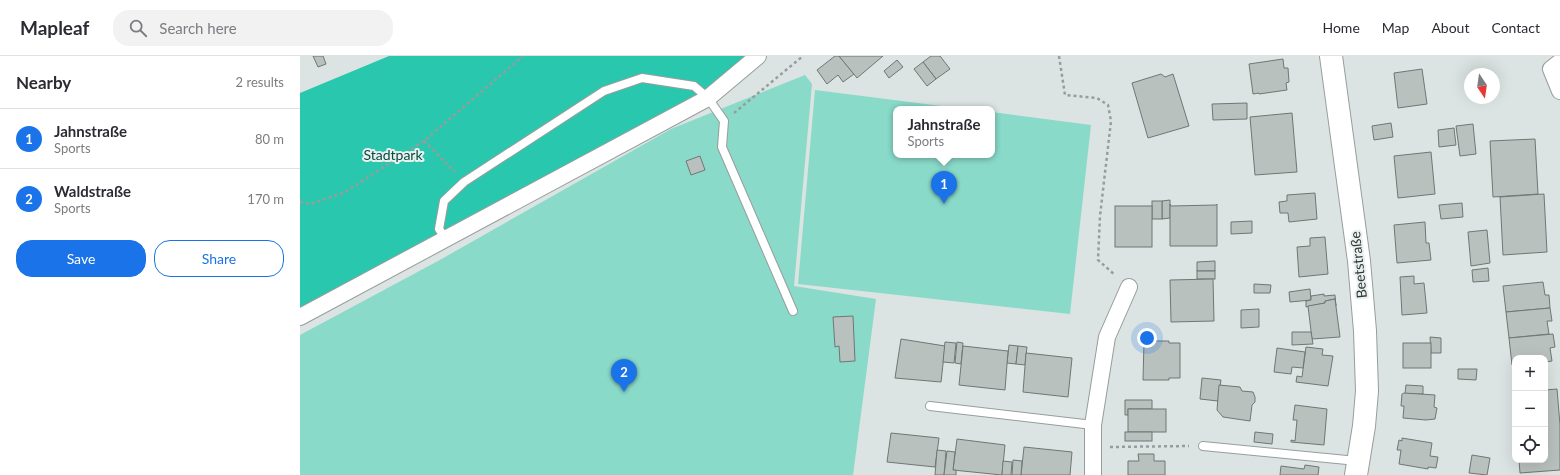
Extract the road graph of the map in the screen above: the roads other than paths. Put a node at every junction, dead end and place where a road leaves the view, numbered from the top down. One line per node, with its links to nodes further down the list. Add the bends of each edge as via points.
1 (758, 56): 5 (street)
2 (1331, 56): 13 (main road, Beetstraße, via 1359,261 1365,331 1367,391)
3 (1556, 66): 4 (street)
4 (1560, 90)
5 (708, 98): 6 (street); 6 (lane, via 694,86 642,78 604,92 464,182 444,201 439,229); 8 (lane, via 724,121 722,147)
6 (446, 239): 9 (street)
7 (1129, 287): 11 (street, via 1107,337)
8 (793, 311)
9 (300, 317)
10 (930, 406): 11 (lane)
11 (1093, 425): 14 (street)
12 (1203, 446): 13 (lane)
13 (1357, 468)
14 (1093, 475)

